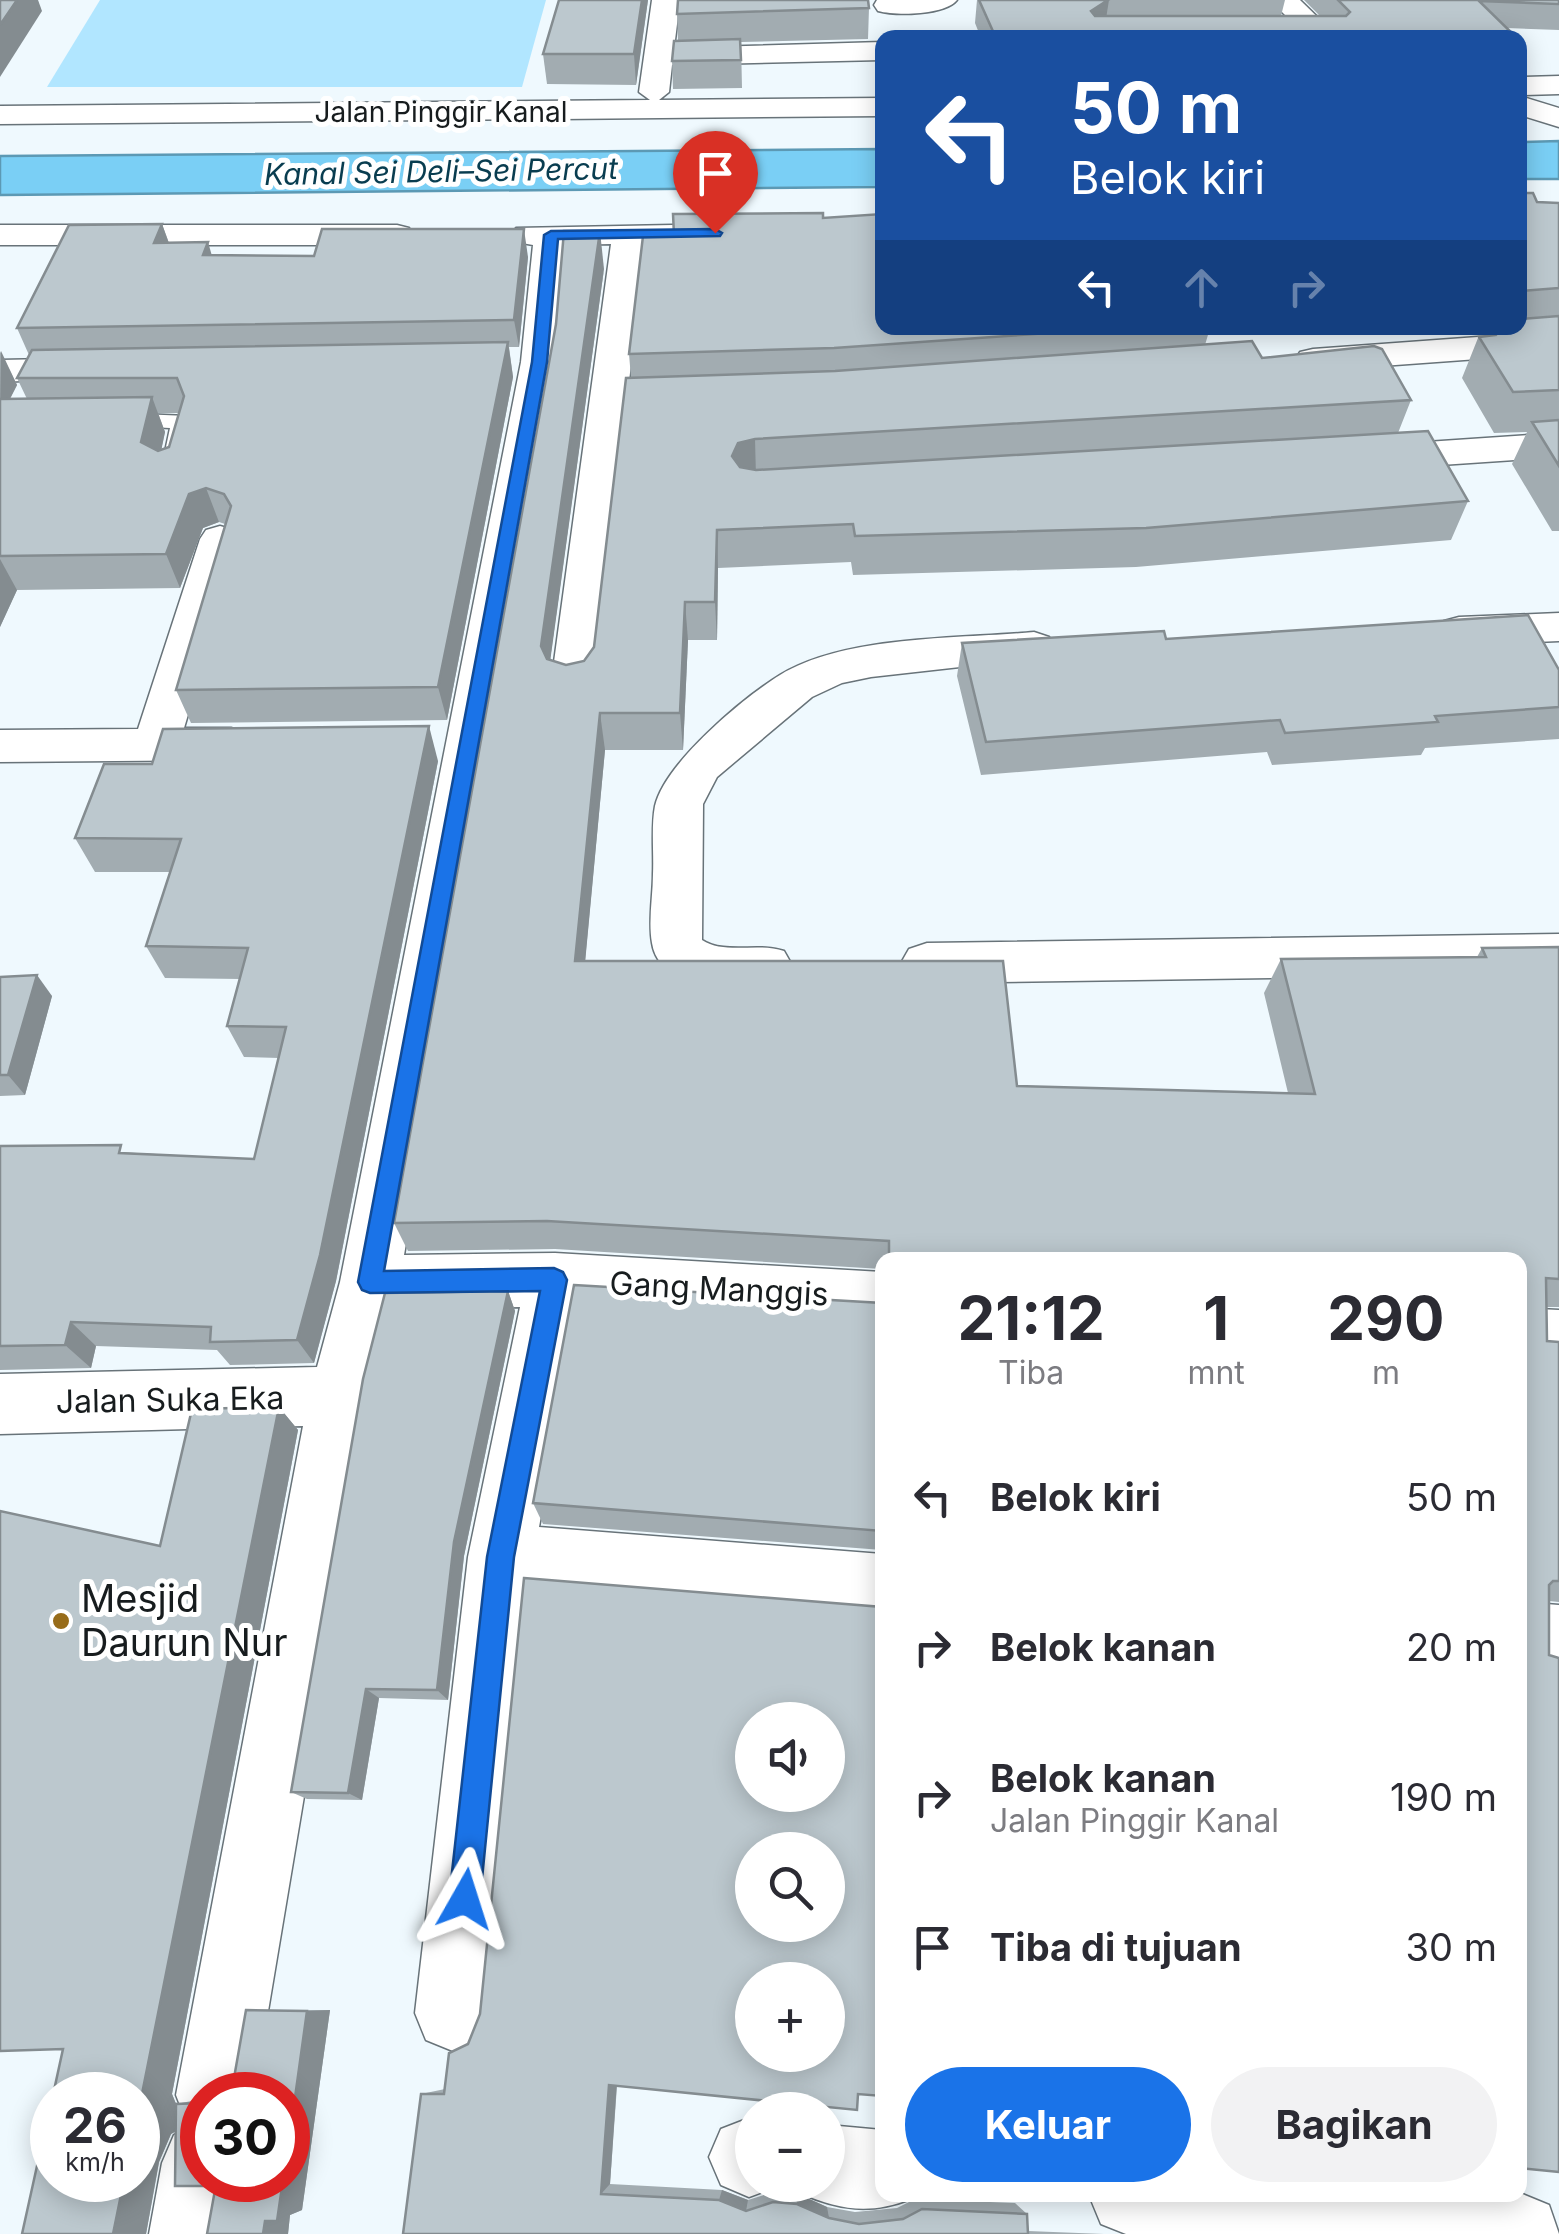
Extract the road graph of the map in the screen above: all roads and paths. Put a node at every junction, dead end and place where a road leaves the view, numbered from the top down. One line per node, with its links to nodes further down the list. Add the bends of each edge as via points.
1 (666, 0): 9 (street)
2 (942, 0): 4 (street)
3 (1284, 0): 7 (street)
4 (888, 6)
5 (1275, 29): 6 (street)
6 (1290, 30)
7 (1317, 30)
8 (875, 51): 9 (street)
9 (660, 57): 13 (street)
10 (1559, 85): 12 (street)
11 (875, 107): 13 (street, Jalan Pinggir Kanal)
12 (1530, 109): 15 (street)
13 (652, 110): 14 (street, Jalan Pinggir Kanal)
14 (0, 115)
15 (1559, 142)
16 (875, 231): 21 (street)
17 (0, 235): 18 (street)
18 (433, 235)
19 (492, 235): 20 (street)
20 (551, 235): 21 (street); 44 (street, via 519,363 450,741)
21 (628, 235): 27 (street)
22 (1559, 342): 23 (street)
23 (1284, 362)
24 (140, 369): 25 (street)
25 (24, 376)
26 (738, 398): 27 (street)
27 (606, 402): 36 (street)
28 (87, 421): 31 (lane, via 180,421)
29 (1559, 445): 30 (street)
30 (1326, 460)
31 (171, 475)
32 (220, 539): 39 (street)
33 (1559, 628): 34 (street)
34 (1408, 633)
35 (1071, 644): 42 (street, via 830,671 796,686 700,766 679,804 677,944 683,955 715,967)
36 (573, 684)
37 (273, 744): 39 (street)
38 (0, 746): 39 (street)
39 (156, 746)
40 (1559, 954): 41 (street)
41 (884, 963)
42 (804, 964)
43 (554, 1280): 44 (street, Gang Manggis); 45 (street, Gang Manggis); 50 (street)
44 (370, 1282): 48 (street)
45 (875, 1298)
46 (1527, 1336): 47 (street)
47 (1559, 1338)
48 (340, 1396): 49 (street, Jalan Suka Eka); 55 (street)
49 (0, 1404)
50 (501, 1557): 51 (street); 54 (street)
51 (875, 1585)
52 (1527, 1637): 53 (street)
53 (1559, 1639)
54 (453, 2014)
55 (218, 2072)
56 (845, 2167): 57 (street)
57 (875, 2169)
58 (195, 2202): 60 (street)
59 (1200, 2202): 61 (street)
60 (190, 2234)
61 (1520, 2234)

